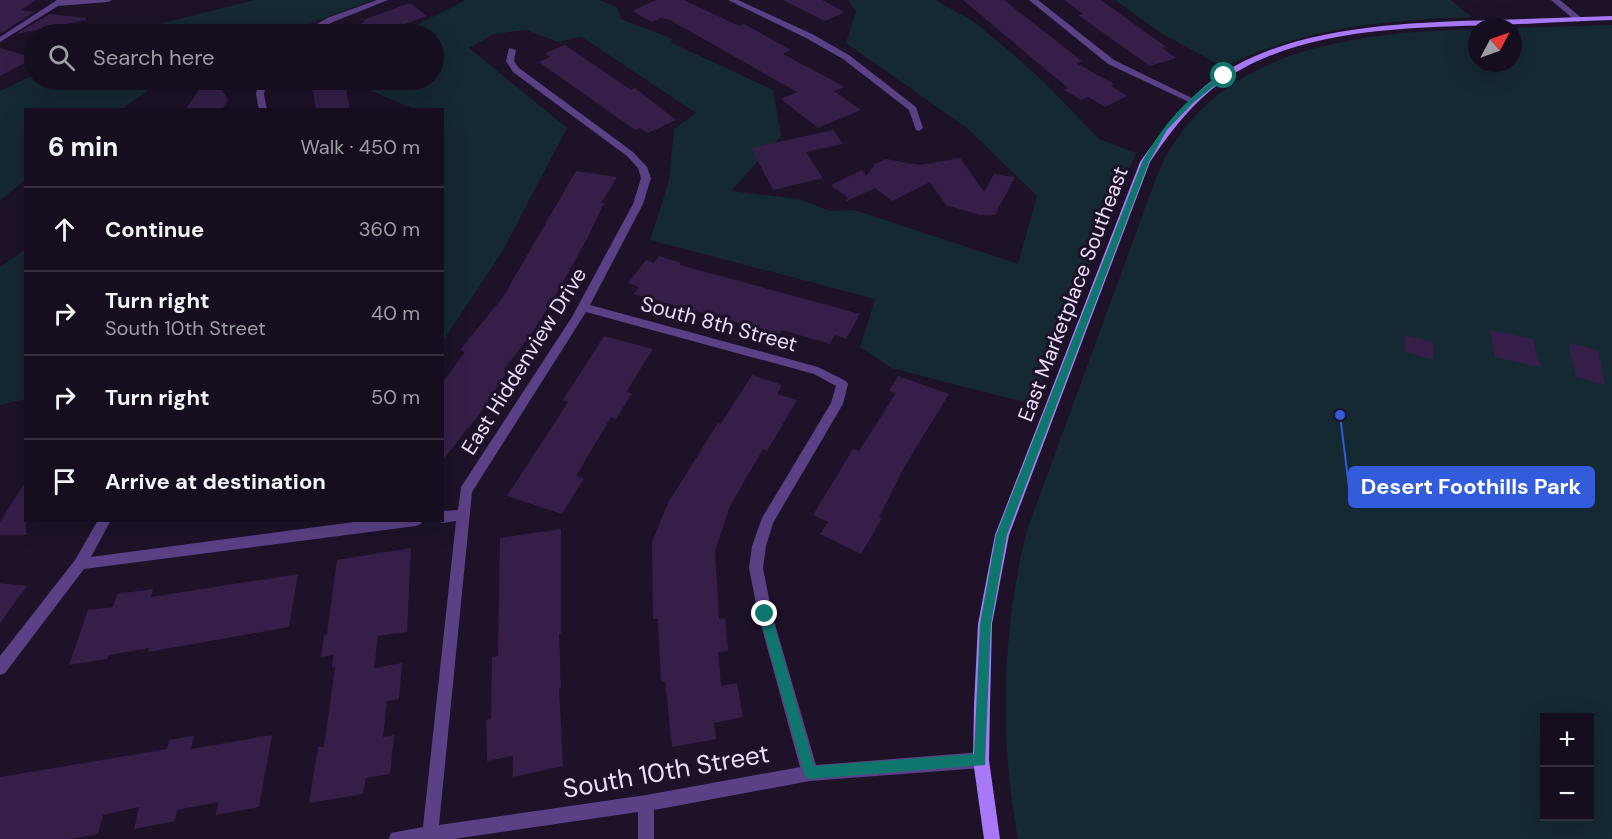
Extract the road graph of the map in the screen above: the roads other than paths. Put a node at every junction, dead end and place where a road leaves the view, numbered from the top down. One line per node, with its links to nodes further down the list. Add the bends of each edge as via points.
1 (108, 0): 6 (street)
2 (384, 0): 10 (street)
3 (732, 0): 17 (street, via 846,57 913,110)
4 (1033, 0): 15 (street, via 1111,62)
5 (1554, 0): 8 (street)
6 (59, 2): 9 (street)
7 (1612, 18): 8 (street, East Marketplace Southeast)
8 (1580, 20): 15 (street, East Marketplace Southeast, via 1414,24 1334,35 1264,55 1231,71)
9 (25, 24)
10 (323, 24)
11 (24, 25): 12 (street)
12 (0, 40)
13 (512, 50): 18 (street, East Hiddenview Drive, via 510,61 516,70 630,153 642,166 646,178 638,204)
14 (261, 90): 16 (street)
15 (1192, 100): 25 (street, East Marketplace Southeast, via 1164,129 1145,162 1002,535 985,624)
16 (263, 108)
17 (919, 128)
18 (583, 307): 19 (street, East Hiddenview Drive, via 466,491); 26 (street, South 8th Street, via 818,371 842,384 837,404 767,522 756,568 765,614)
19 (462, 515): 20 (street); 28 (street, East Hiddenview Drive)
20 (444, 517)
21 (104, 522): 23 (street)
22 (402, 522): 23 (street)
23 (80, 564): 24 (street)
24 (0, 668)
25 (981, 760): 26 (street, South 10th Street); 31 (street, East Marketplace Southeast)
26 (810, 773): 27 (street, South 10th Street)
27 (646, 803): 28 (street, South 10th Street); 30 (street)
28 (430, 834): 29 (street, South 10th Street)
29 (397, 839)
30 (646, 839)
31 (992, 839)

